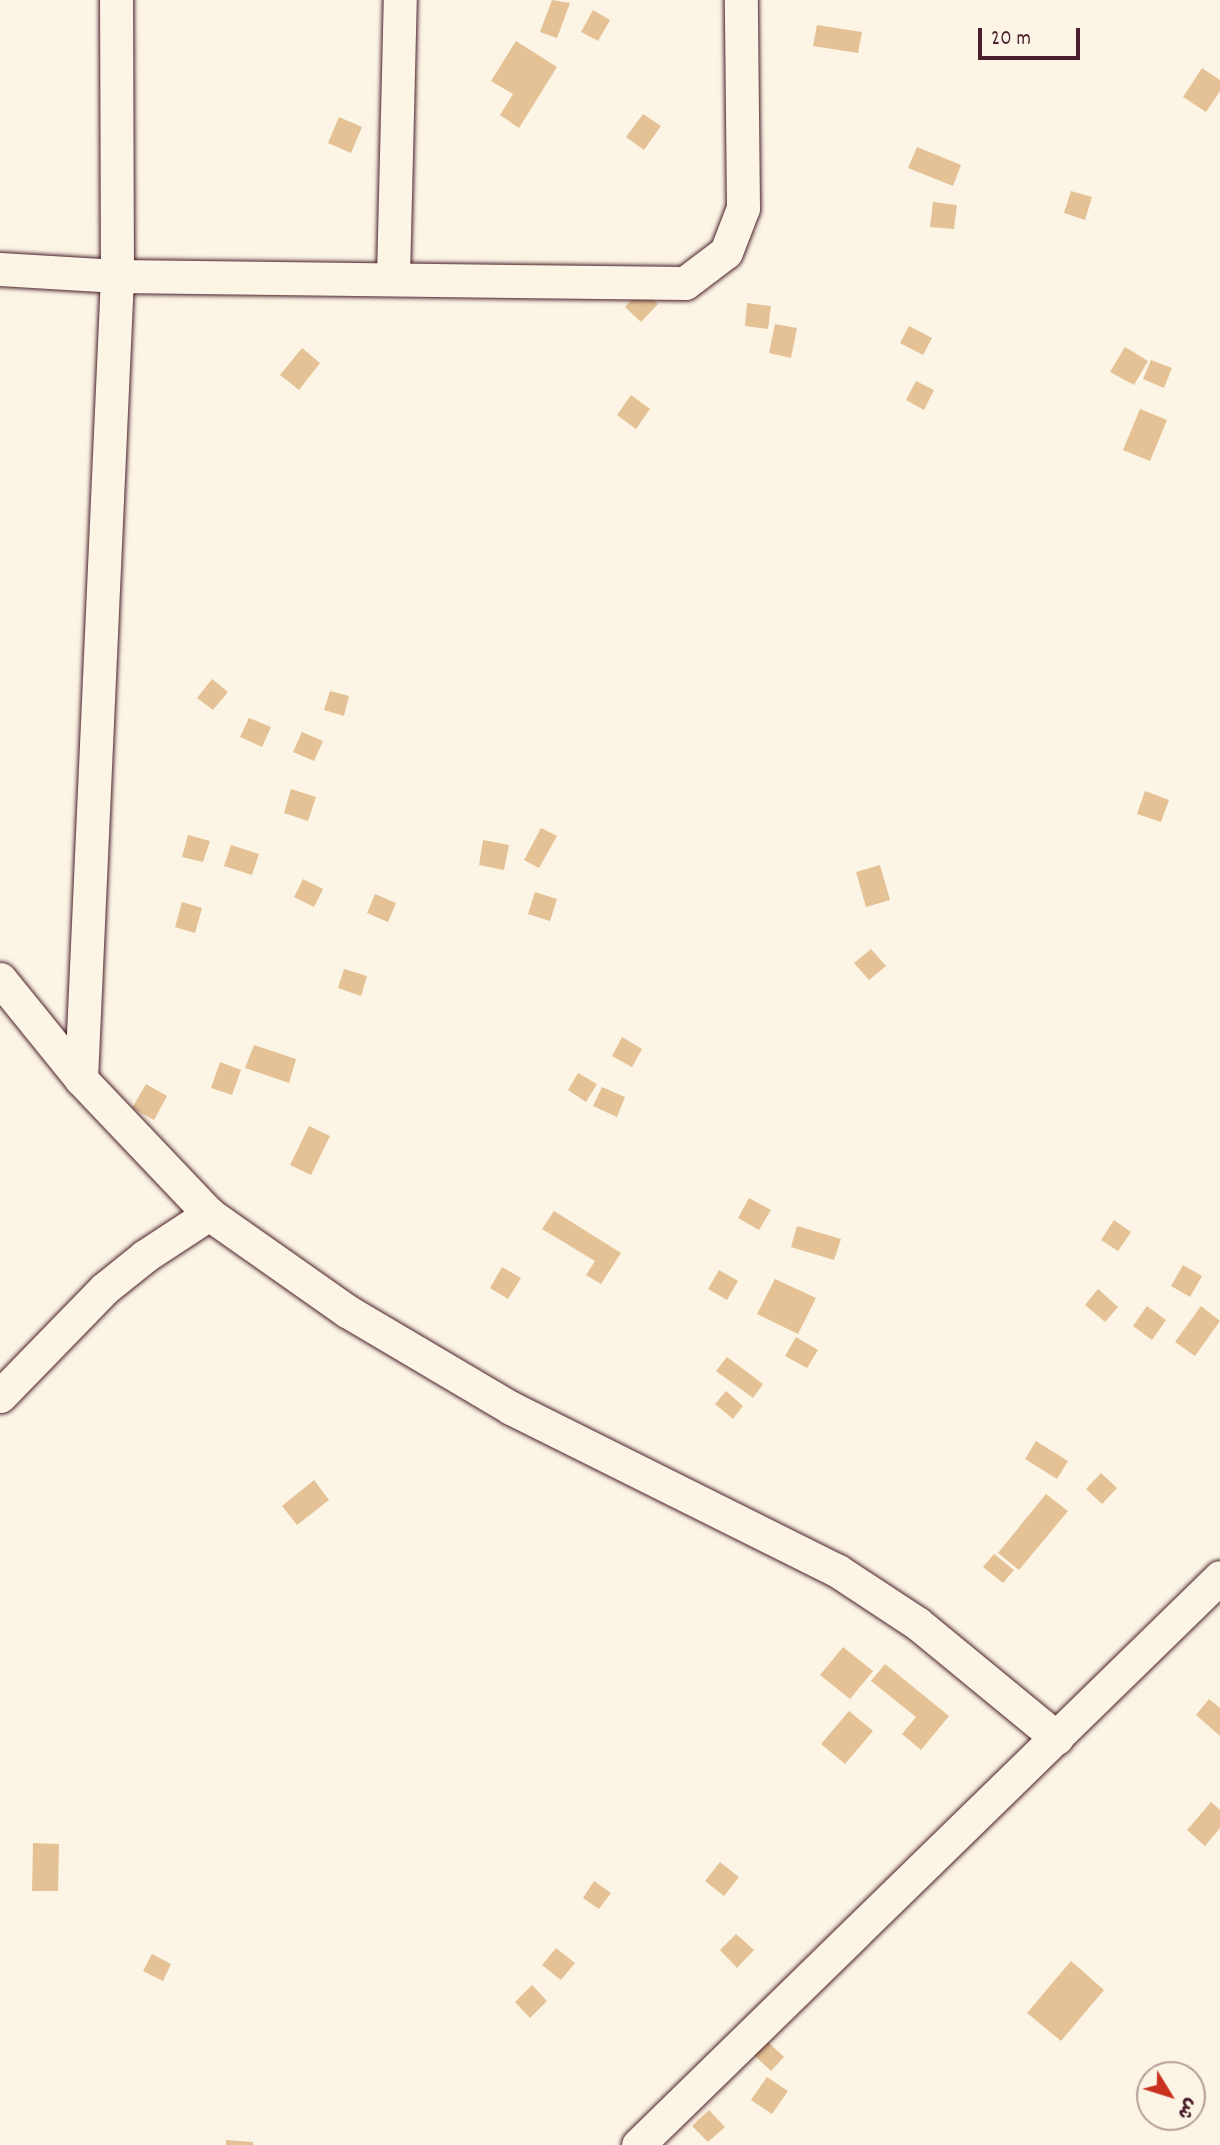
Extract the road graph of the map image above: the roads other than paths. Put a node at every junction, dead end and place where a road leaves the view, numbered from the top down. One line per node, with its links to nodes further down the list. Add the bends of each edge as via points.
1 (116, 0): 5 (street)
2 (400, 0): 6 (street)
3 (741, 0): 6 (street, via 743,208 726,252 685,284)
4 (0, 270): 5 (street)
5 (117, 276): 6 (street); 8 (street)
6 (393, 277)
7 (0, 979): 8 (street)
8 (81, 1079): 9 (street)
9 (209, 1214): 10 (street, via 104,1289); 12 (street, via 347,1311 510,1408 838,1571 916,1623)
10 (0, 1396)
11 (1220, 1577): 12 (street)
12 (1057, 1738): 13 (street)
13 (638, 2145)

